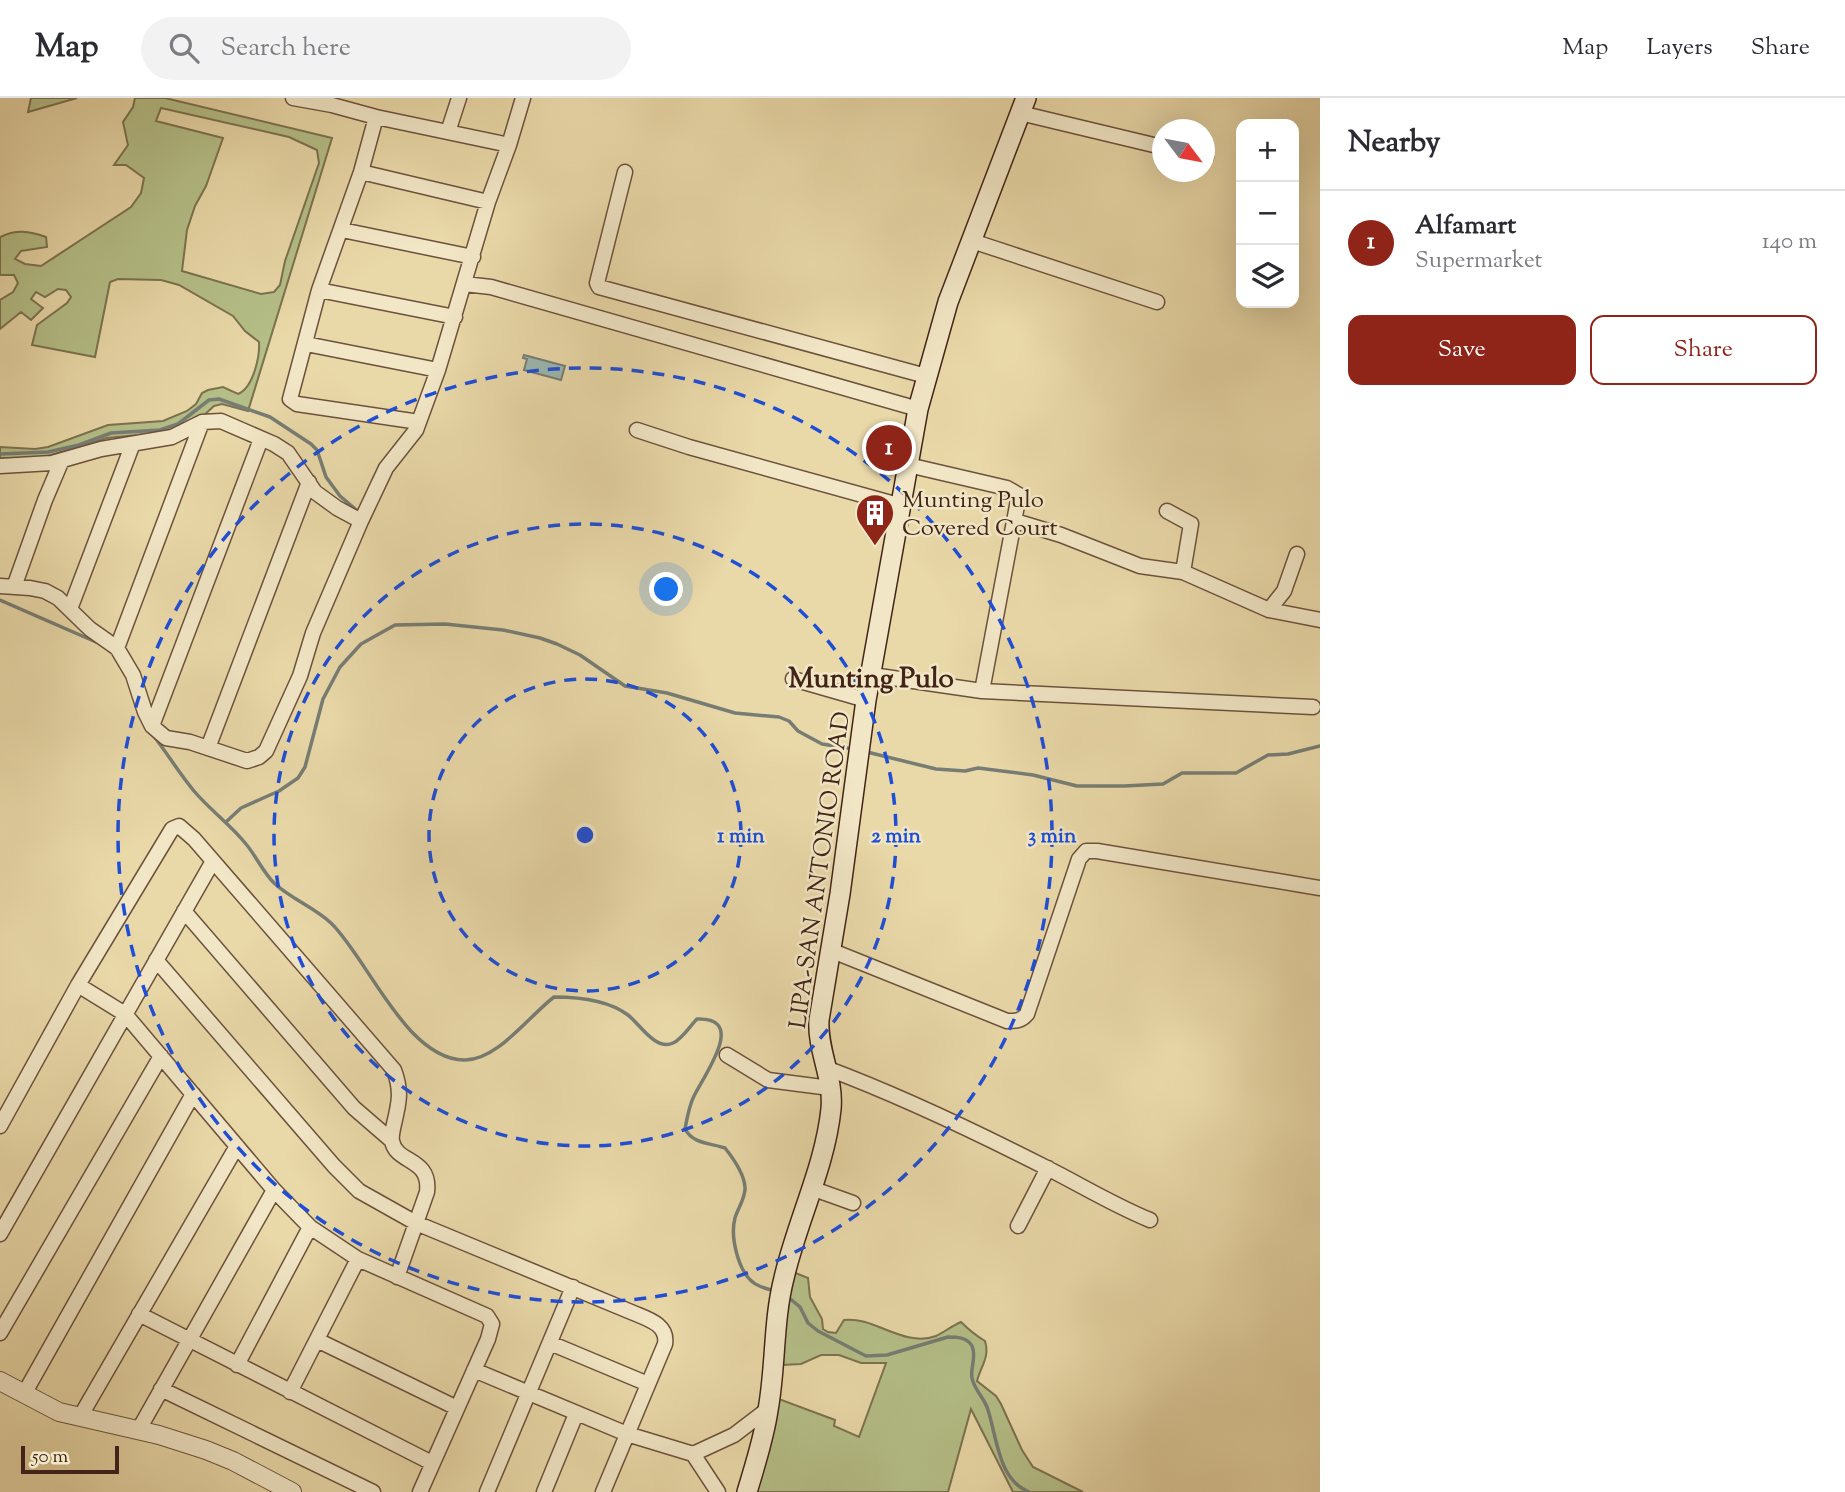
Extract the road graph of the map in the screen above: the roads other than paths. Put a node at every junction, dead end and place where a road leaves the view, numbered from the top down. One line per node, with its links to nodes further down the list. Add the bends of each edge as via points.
1 (293, 98): 4 (street)
2 (459, 98): 7 (street)
3 (523, 98): 9 (street)
4 (334, 101): 6 (street)
5 (1023, 106): 8 (street); 14 (main road, LIPA-SAN ANTONIO ROAD)
6 (376, 117): 7 (street); 10 (street)
7 (449, 132): 9 (street)
8 (1152, 144)
9 (509, 145): 12 (street)
10 (361, 172): 12 (street); 13 (street)
11 (625, 172): 22 (street, via 599,287)
12 (488, 202): 15 (street)
13 (342, 230): 15 (street); 17 (street)
14 (972, 242): 18 (street); 22 (main road, LIPA-SAN ANTONIO ROAD)
15 (473, 257): 16 (street)
16 (464, 284): 19 (street); 23 (street, via 491,287)
17 (319, 290): 19 (street); 20 (street)
18 (1157, 302)
19 (455, 317): 21 (street)
20 (306, 344): 21 (street); 25 (street, via 291,402)
21 (438, 370): 25 (street)
22 (926, 376): 23 (main road, LIPA-SAN ANTONIO ROAD)
23 (918, 408): 30 (main road, LIPA-SAN ANTONIO ROAD)
24 (202, 422): 27 (street, via 229,423); 28 (street, via 172,437); 43 (street)
25 (419, 422): 35 (street, via 386,468)
26 (637, 430): 33 (street)
27 (261, 439): 32 (street, via 288,453); 49 (street)
28 (132, 446): 29 (street); 40 (street)
29 (62, 460): 31 (street); 39 (street)
30 (908, 465): 33 (main road, LIPA-SAN ANTONIO ROAD); 36 (street, via 1007,488 1018,495)
31 (0, 466)
32 (309, 482): 35 (street, via 322,497); 50 (street)
33 (902, 506): 44 (main road, LIPA-SAN ANTONIO ROAD)
34 (1167, 511): 38 (street, via 1191,524)
35 (361, 521): 50 (street, via 266,751 247,761)
36 (1015, 522): 38 (street, via 1140,566); 46 (street)
37 (1297, 554): 41 (street, via 1284,591)
38 (1182, 572): 41 (street)
39 (7, 587): 40 (street, via 45,591)
40 (70, 609): 43 (street)
41 (1269, 610): 42 (street)
42 (1320, 620)
43 (117, 648): 49 (street, via 133,675)
44 (872, 675): 46 (street); 47 (main road, LIPA-SAN ANTONIO ROAD)
45 (793, 679): 47 (street)
46 (982, 691): 48 (street)
47 (866, 700): 54 (main road, LIPA-SAN ANTONIO ROAD)
48 (1313, 707)
49 (152, 726): 50 (street, via 166,737)
50 (208, 748)
51 (213, 861): 53 (street); 56 (street, via 186,831 179,826 172,829); 64 (street, via 394,1070 400,1086)
52 (1320, 888): 54 (street, via 1086,851 1079,859 1027,1014 1016,1021)
53 (184, 911): 55 (street); 64 (street, via 354,1108)
54 (831, 950): 60 (main road, LIPA-SAN ANTONIO ROAD, via 819,1029)
55 (156, 960): 57 (street); 71 (street, via 346,1180)
56 (78, 985): 57 (street); 63 (street)
57 (125, 1014): 59 (street); 74 (street)
58 (727, 1055): 61 (street, via 768,1080)
59 (161, 1056): 62 (street); 79 (street)
60 (826, 1068): 61 (main road, LIPA-SAN ANTONIO ROAD); 66 (street)
61 (830, 1088): 67 (main road, LIPA-SAN ANTONIO ROAD, via 827,1131)
62 (193, 1094): 65 (street); 89 (street)
63 (0, 1126)
64 (391, 1140): 71 (street, via 428,1179)
65 (237, 1146): 68 (street); 78 (street)
66 (1048, 1168): 70 (street); 72 (street)
67 (811, 1188): 69 (street); 92 (main road, LIPA-SAN ANTONIO ROAD, via 783,1280)
68 (274, 1190): 73 (street); 81 (street)
69 (853, 1203)
70 (1150, 1220)
71 (416, 1223): 76 (street); 77 (street)
72 (1018, 1226)
73 (310, 1227): 75 (street); 83 (street)
74 (0, 1234)
75 (358, 1259): 76 (street); 80 (street)
76 (397, 1278): 84 (street, via 487,1316 492,1324)
77 (573, 1287): 82 (street); 86 (street, via 661,1327 665,1344)
78 (139, 1314): 81 (street); 94 (street)
79 (0, 1333)
80 (317, 1340): 88 (street); 91 (street)
81 (188, 1341): 83 (street); 87 (street)
82 (550, 1343): 86 (street); 90 (street)
83 (237, 1365): 88 (street)
84 (474, 1370): 90 (street); 91 (street)
85 (0, 1381): 89 (street)
86 (648, 1384): 96 (street)
87 (161, 1390): 95 (street); 100 (street)
88 (290, 1392): 98 (street)
89 (23, 1394): 94 (street)
90 (528, 1394): 93 (street); 102 (street)
91 (457, 1408): 98 (street)
92 (768, 1409): 97 (street, via 734,1435); 106 (main road, LIPA-SAN ANTONIO ROAD)
93 (576, 1414): 96 (street); 103 (street)
94 (80, 1416): 95 (street)
95 (138, 1431): 99 (street, via 206,1450)
96 (627, 1434): 97 (street); 104 (street)
97 (693, 1454): 105 (street)
98 (432, 1463): 101 (street)
99 (292, 1492)
100 (373, 1492)
101 (420, 1492)
102 (487, 1492)
103 (544, 1492)
104 (603, 1492)
105 (718, 1492)
106 (747, 1492)

